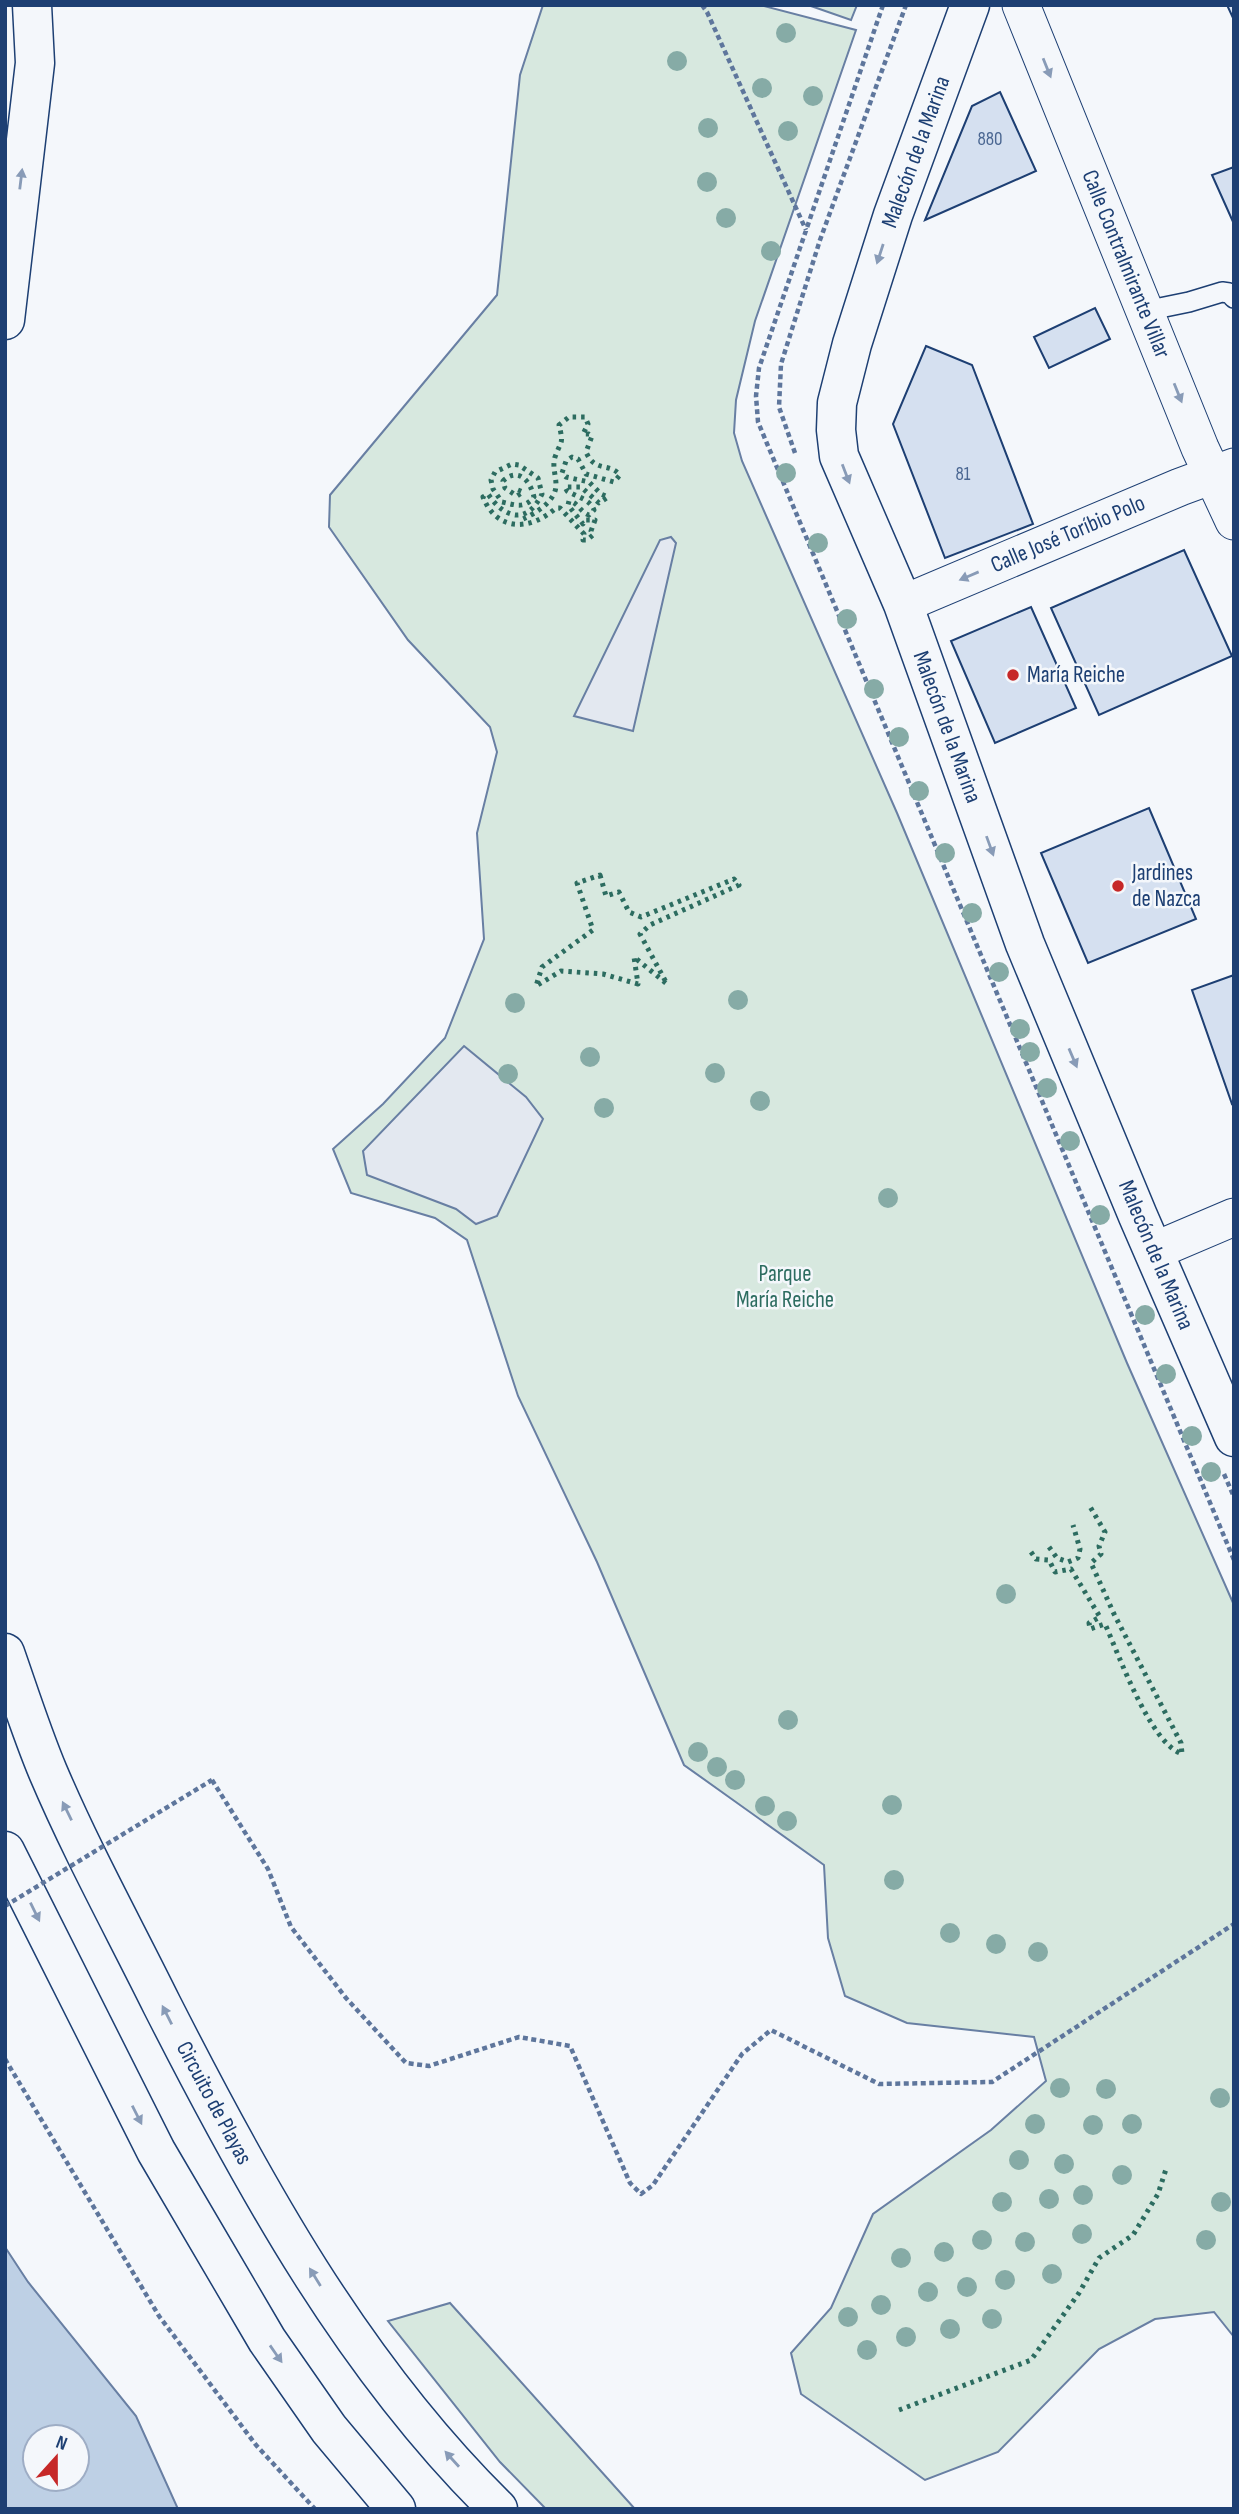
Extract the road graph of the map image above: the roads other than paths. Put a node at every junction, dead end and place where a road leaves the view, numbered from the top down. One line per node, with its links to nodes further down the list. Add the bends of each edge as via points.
1 (32, 5): 4 (main road)
2 (970, 5): 11 (main road, Malecón de la Marina, one-way to 11, via 893,215 837,403 839,456)
3 (1021, 5): 7 (street, Calle Contralmirante Villar, one-way to 7)
4 (35, 63): 5 (main road); 8 (main road, one-way to 4)
5 (5, 111)
6 (1234, 298): 7 (lane, via 1222,292)
7 (1145, 310): 9 (street, Calle Contralmirante Villar, one-way to 9, via 1200,448)
8 (5, 320)
9 (1224, 470): 10 (street, Calle Contralmirante Villar); 11 (street, Calle José Toríbio Polo, one-way to 11)
10 (1234, 521)
11 (903, 604): 13 (main road, Malecón de la Marina, one-way to 13, via 1025,943)
12 (1234, 1217): 13 (street)
13 (1154, 1251): 14 (main road, Malecón de la Marina)
14 (1234, 1437)
15 (5, 1653): 18 (main road, Circuito de Playas, one-way to 15, via 406,2407 328,2298 267,2201 186,2051 48,1772)
16 (5, 1851): 17 (main road, one-way to 17, via 156,2151 267,2340 329,2429)
17 (396, 2509)
18 (498, 2509)

